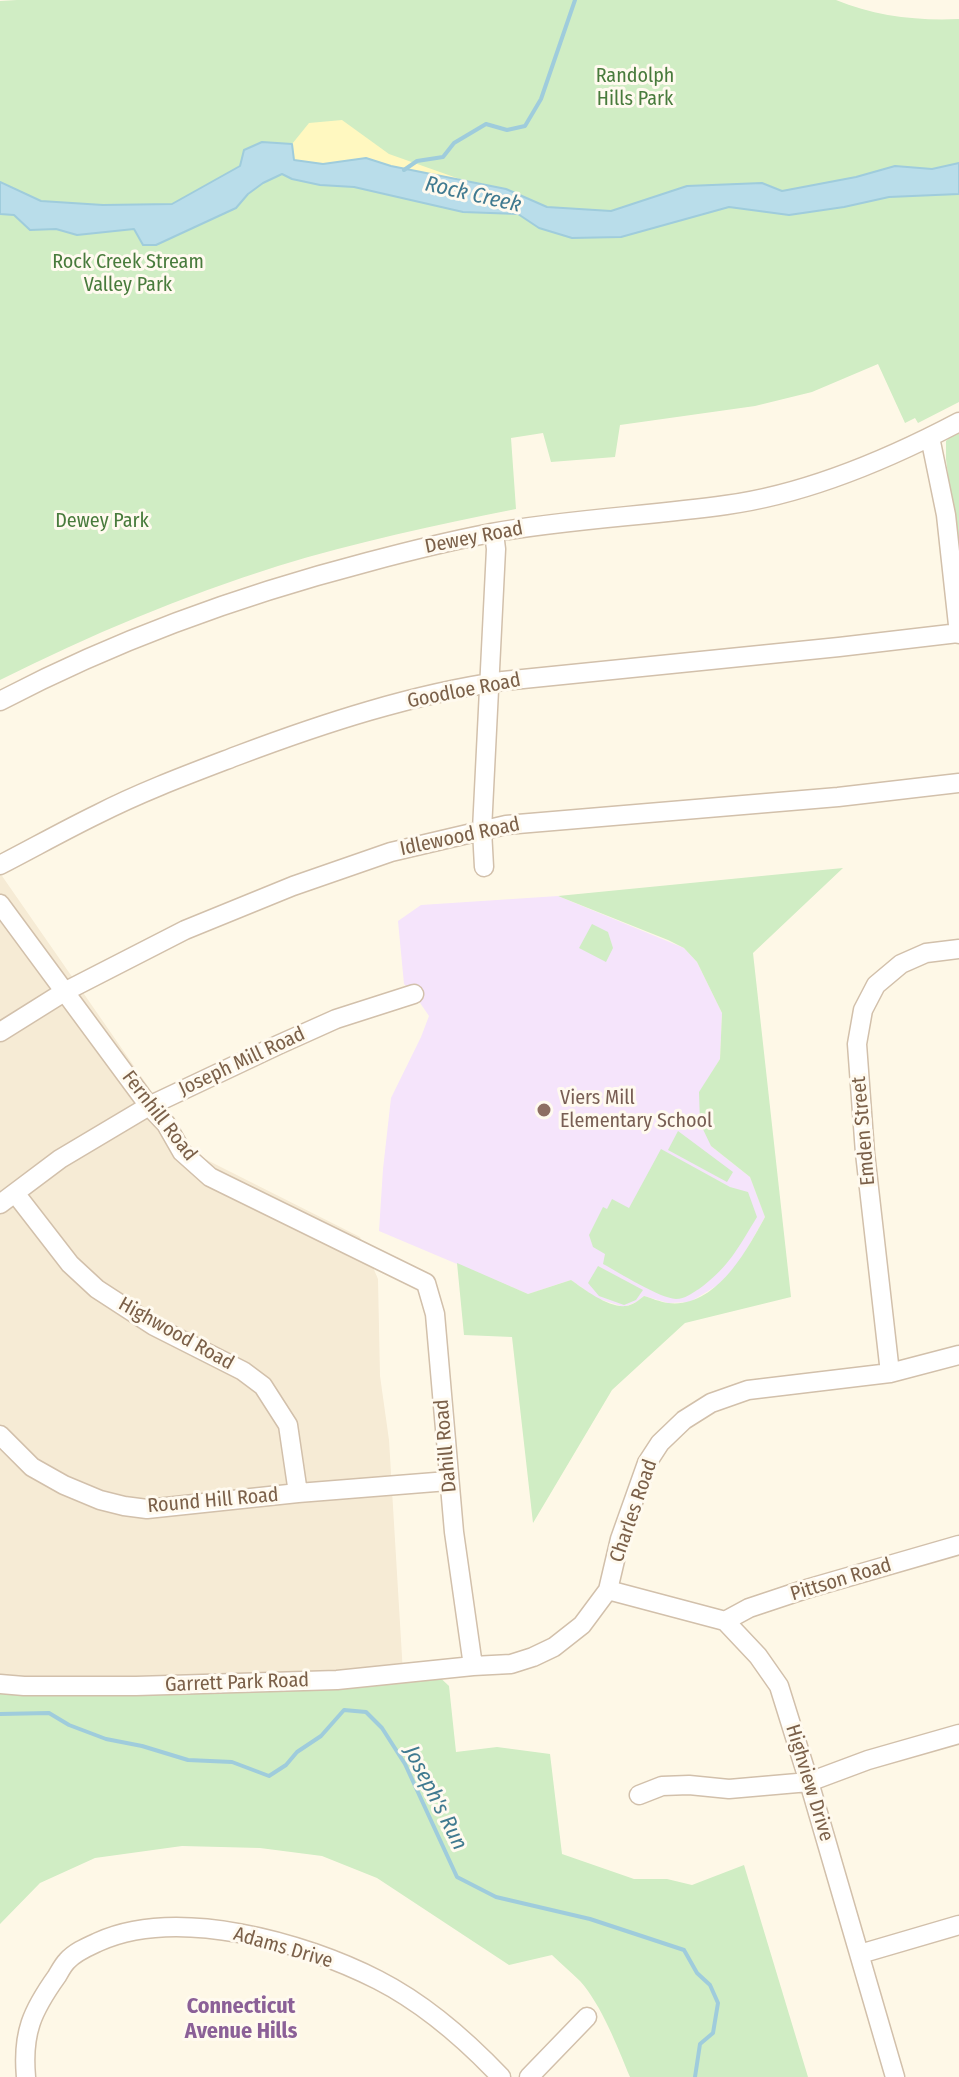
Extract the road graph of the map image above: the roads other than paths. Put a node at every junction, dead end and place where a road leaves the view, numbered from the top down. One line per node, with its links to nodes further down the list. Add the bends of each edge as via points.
1 (959, 422): 2 (street, Dewey Road)
2 (930, 437): 3 (street, Dewey Road, via 837,477 767,497); 4 (street, via 946,515)
3 (494, 533): 5 (street); 6 (street, Dewey Road, via 263,592 165,627)
4 (959, 633): 5 (street, Goodloe Road)
5 (490, 682): 8 (street); 9 (street, Goodloe Road, via 373,709 244,753 100,812)
6 (0, 701)
7 (959, 783): 8 (street, Idlewood Road)
8 (482, 830): 10 (street); 13 (street, Idlewood Road, via 391,852 293,886 185,930)
9 (0, 865)
10 (484, 867)
11 (0, 904): 13 (street, Fernhill Road)
12 (959, 949): 20 (street, Emden Street, via 926,953 901,964 876,985 863,1010 857,1044)
13 (64, 992): 15 (street, Idlewood Road); 16 (street, Fernhill Road)
14 (414, 994): 16 (street, Joseph Mill Road, via 336,1019)
15 (0, 1032)
16 (149, 1106): 17 (street, Joseph Mill Road, via 60,1159); 18 (street, Fernhill Road, via 182,1152 210,1177)
17 (8, 1198): 23 (street, Highwood Road, via 97,1289 263,1386 288,1425)
18 (376, 1257): 22 (street, Dahill Road, via 426,1283 435,1314)
19 (959, 1355): 20 (street, Charles Road)
20 (890, 1373): 25 (street, Charles Road, via 748,1390 684,1420 647,1463)
21 (0, 1435): 23 (street, Round Hill Road, via 32,1467 64,1485 124,1506 147,1509)
22 (448, 1481): 23 (street, Round Hill Road); 27 (street, Dahill Road)
23 (298, 1493)
24 (959, 1545): 26 (street, Pittson Road, via 803,1590)
25 (608, 1590): 26 (street); 27 (street, Charles Road, via 582,1625 554,1647 511,1664)
26 (725, 1621): 30 (street, Highview Drive, via 779,1686)
27 (473, 1666): 28 (street, Garrett Park Road, via 337,1680)
28 (0, 1684)
29 (959, 1734): 30 (street)
30 (809, 1782): 31 (street, via 729,1789 662,1786); 33 (street, Highview Drive)
31 (639, 1795)
32 (959, 1925): 33 (street)
33 (860, 1954): 38 (street, Highview Drive)
34 (587, 2017): 37 (street)
35 (26, 2077): 36 (street, Adams Drive, via 24,2056 37,2003 68,1960 115,1934 175,1927 265,1939 378,1980 427,2010)
36 (501, 2077)
37 (529, 2077)
38 (895, 2077)

